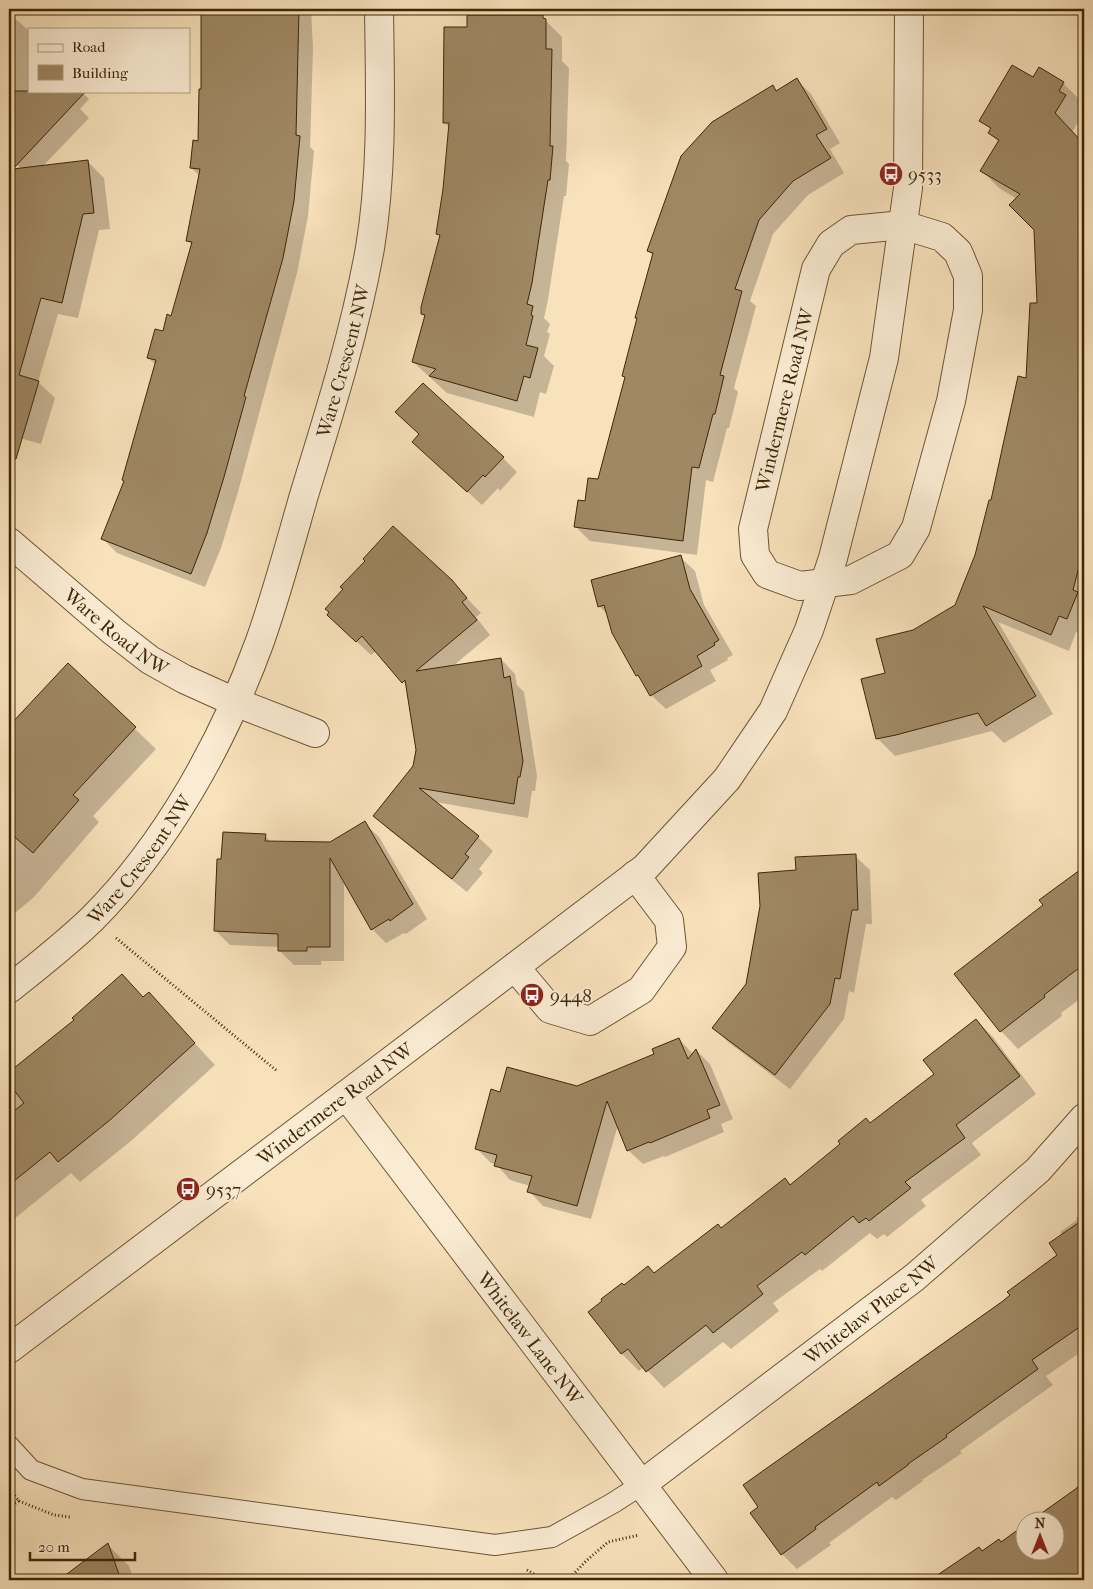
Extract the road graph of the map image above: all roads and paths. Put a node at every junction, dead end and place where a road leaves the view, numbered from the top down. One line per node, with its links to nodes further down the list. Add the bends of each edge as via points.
1 (379, 9): 6 (street, Ware Crescent NW, via 381,132 370,247 340,377 260,642)
2 (909, 9): 3 (street, Windermere Road NW, via 908,188)
3 (903, 224): 5 (street, Windermere Road NW, via 884,358); 5 (street, Windermere Road NW, via 942,237 958,252 968,276 968,310 951,401 916,528 900,555 850,580); 5 (street, Windermere Road NW, via 851,230 831,244 816,269 753,529 756,555 767,574 800,586)
4 (9, 542): 6 (street, Ware Road NW, via 150,660)
5 (825, 583): 8 (street, Windermere Road NW, via 810,630 773,711 727,779)
6 (235, 702): 7 (street); 9 (street, Ware Crescent NW, via 174,816 133,874)
7 (315, 733)
8 (635, 875): 10 (street, Windermere Road NW); 10 (street, via 669,920 672,947 642,990 590,1021 550,1009)
9 (92, 918): 11 (street, Ware Crescent NW); 12 (path)
10 (515, 967): 13 (street, Windermere Road NW)
11 (9, 989)
12 (277, 1071)
13 (346, 1095): 15 (street, Windermere Road NW); 17 (street, Whitelaw Lane NW)
14 (1084, 1118): 17 (street, Whitelaw Place NW, via 1038,1170 915,1277)
15 (9, 1349)
16 (9, 1446): 17 (lane, via 31,1470 82,1489 495,1545 552,1536)
17 (641, 1485): 20 (street, Whitelaw Lane NW)
18 (14, 1494): 19 (path, via 19,1501)
19 (9, 1507)
20 (665, 1516): 21 (path, via 639,1535 608,1542); 22 (street, Whitelaw Lane NW)
21 (568, 1580)
22 (714, 1580)

